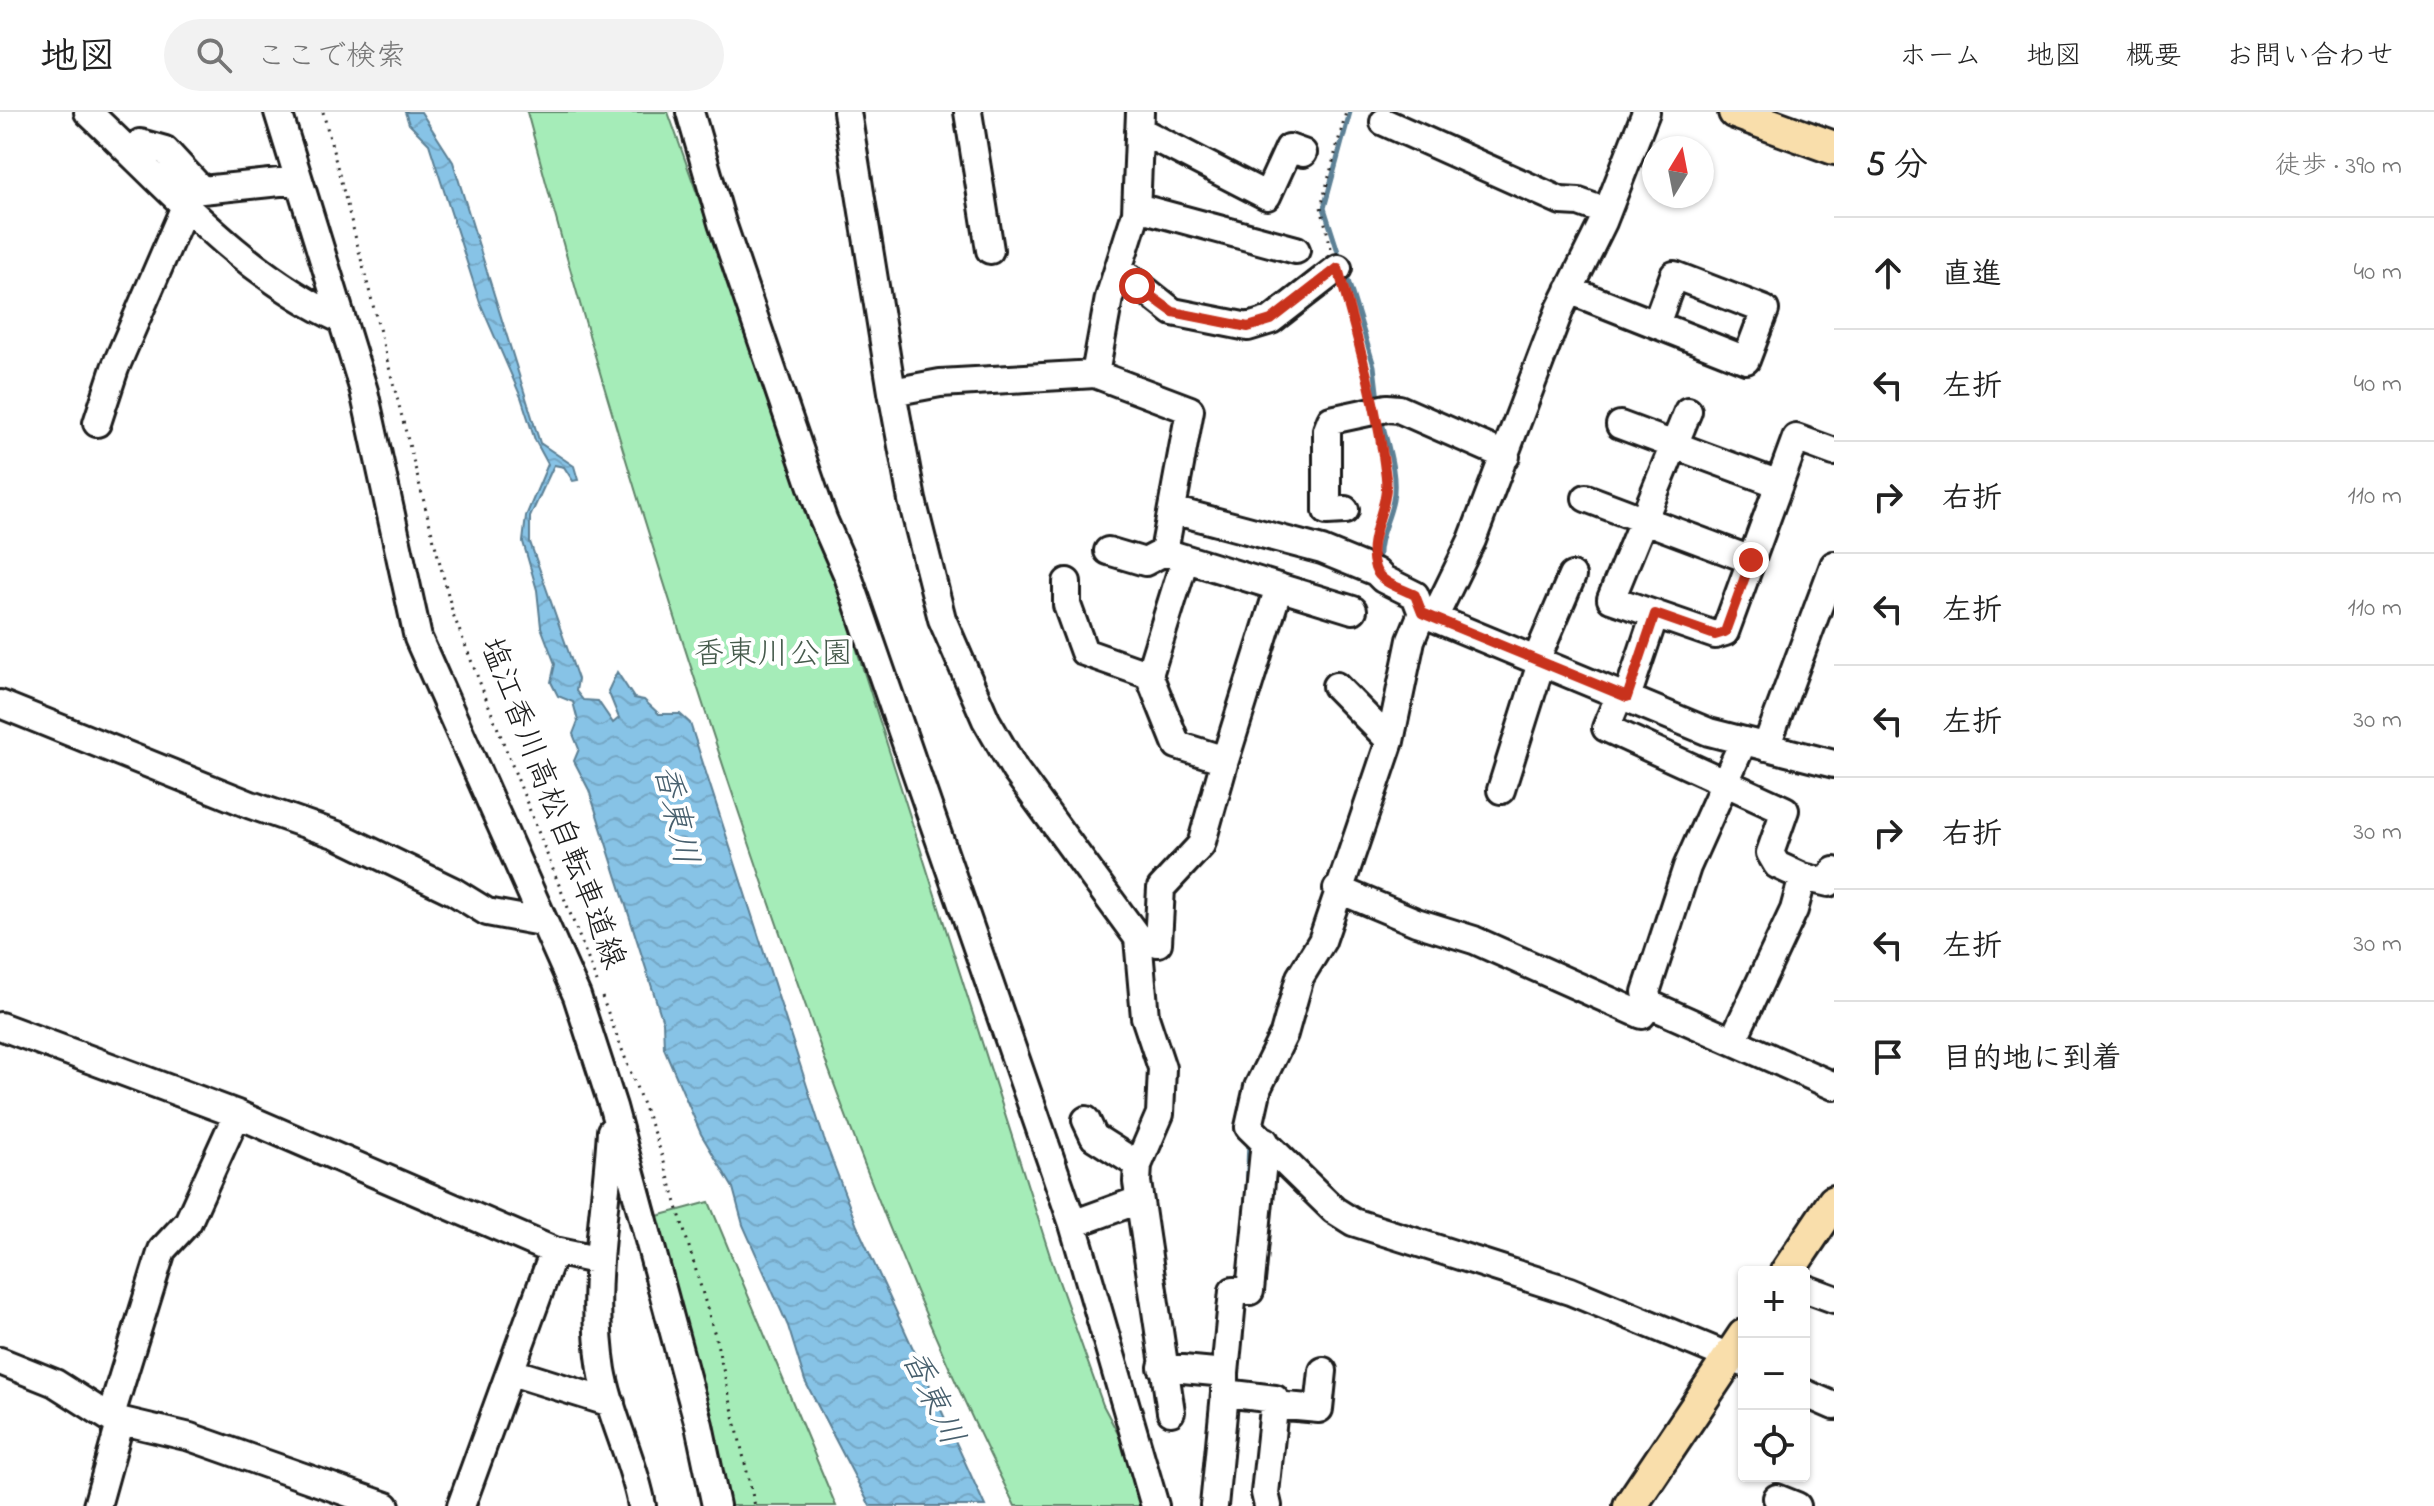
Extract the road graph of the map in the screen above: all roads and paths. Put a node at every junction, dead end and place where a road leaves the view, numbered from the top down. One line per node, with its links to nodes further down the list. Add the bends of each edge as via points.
1 (88, 112): 14 (street)
2 (278, 112): 15 (street)
3 (323, 112): 105 (path, 塩江香川高松自転車道線, via 453,614 661,1152 715,1335)
4 (690, 112): 80 (street, via 722,223 823,519 848,576)
5 (847, 112): 27 (street)
6 (968, 112): 19 (street)
7 (1346, 112): 21 (path, via 1321,207)
8 (1646, 112): 18 (street)
9 (1735, 112): 12 (main road)
10 (1140, 121): 13 (street, via 1267,196 1289,148); 17 (street)
11 (1384, 122): 18 (street, via 1561,201)
12 (1834, 148)
13 (1303, 153)
14 (133, 154): 15 (street, via 140,143 165,150 202,190); 16 (street)
15 (299, 180): 24 (street)
16 (186, 204): 24 (street, via 292,294); 30 (street, via 115,368)
17 (1137, 207): 20 (street); 22 (street)
18 (1607, 212): 23 (street)
19 (990, 250)
20 (1296, 250)
21 (1338, 268): 22 (street, via 1271,320 1248,327 1173,312); 28 (path)
22 (1120, 270): 26 (street, via 1109,298)
23 (1569, 290): 25 (street); 34 (street)
24 (342, 320): 67 (street, via 364,391 418,638)
25 (1656, 324)
26 (1095, 374): 27 (street, via 940,383); 37 (street, via 1190,410)
27 (892, 392): 77 (street, via 931,579 960,666 1015,770 1138,938 1145,1017 1162,1068 1160,1114)
28 (1374, 411): 34 (street, via 1399,409); 38 (street, via 1331,420 1327,430 1327,511); 46 (path, via 1386,480 1372,555)
29 (1688, 411): 32 (street)
30 (97, 423)
31 (1620, 425): 32 (street)
32 (1674, 445): 35 (street); 39 (street)
33 (1834, 452): 35 (street, via 1796,438)
34 (1506, 456): 52 (street, via 1472,540)
35 (1779, 484): 44 (street)
36 (1586, 498): 39 (street)
37 (1172, 510): 42 (street); 46 (street, via 1322,550)
38 (1345, 510)
39 (1643, 520): 44 (street); 51 (street, via 1611,599)
40 (1834, 542): 43 (street)
41 (1108, 551): 42 (street, via 1145,562)
42 (1175, 556): 49 (street); 54 (street)
43 (1834, 558)
44 (1751, 560): 51 (street, via 1725,632 1715,635)
45 (1834, 565): 59 (street)
46 (1376, 572): 52 (street, via 1415,595)
47 (1572, 576): 53 (street)
48 (1067, 582): 54 (street, via 1067,605 1084,652)
49 (1279, 587): 50 (street); 60 (street)
50 (1353, 610)
51 (1655, 614): 56 (street)
52 (1428, 615): 53 (street); 58 (street, via 1411,640)
53 (1539, 659): 56 (street); 63 (street)
54 (1149, 675): 60 (street, via 1177,745)
55 (1336, 686): 58 (street)
56 (1624, 695): 59 (street, via 1709,732); 62 (street, via 1606,728)
57 (0, 704): 67 (street, via 337,835 487,912)
58 (1390, 741): 66 (street)
59 (1754, 744): 61 (street); 62 (street)
60 (1225, 760): 68 (street, via 1201,845 1161,888)
61 (1834, 764)
62 (1724, 784): 65 (street, via 1785,810 1770,853 1777,865); 69 (street, via 1687,867 1646,992)
63 (1501, 790)
64 (1834, 871): 65 (street, via 1829,883)
65 (1803, 877): 71 (street, via 1794,910)
66 (1342, 891): 69 (street, via 1474,940 1642,1015); 76 (street, via 1300,977 1284,1034 1258,1087)
67 (541, 922): 73 (street, via 577,996)
68 (1158, 943)
69 (1649, 1004): 71 (street)
70 (0, 1026): 74 (street)
71 (1733, 1040): 72 (street)
72 (1834, 1086)
73 (613, 1107): 82 (street); 104 (street)
74 (237, 1114): 81 (street); 98 (street, via 188,1222 162,1250)
75 (1086, 1120): 77 (street, via 1094,1137)
76 (1256, 1133): 86 (street, via 1334,1210 1353,1222); 92 (street, via 1250,1291 1233,1291)
77 (1138, 1165): 78 (street)
78 (1139, 1200): 80 (street); 89 (street)
79 (1834, 1202): 83 (main road)
80 (1073, 1224): 106 (street)
81 (554, 1251): 82 (street); 102 (street)
82 (596, 1260): 94 (street, via 603,1372)
83 (1791, 1266)
84 (1810, 1290): 85 (street)
85 (1834, 1299)
86 (1738, 1352)
87 (1738, 1353): 108 (main road)
88 (0, 1361): 98 (street, via 55,1383)
89 (1162, 1367): 92 (street); 97 (street)
90 (1323, 1371): 95 (street, via 1319,1409)
91 (521, 1375): 94 (street)
92 (1229, 1388): 95 (street, via 1275,1399); 107 (street)
93 (1810, 1396): 96 (street)
94 (611, 1403): 103 (street)
95 (1275, 1405): 99 (street)
96 (1834, 1406)
97 (1171, 1412)
98 (116, 1419): 100 (street); 101 (street, via 190,1437)
99 (1261, 1505)
100 (97, 1506)
101 (386, 1506)
102 (461, 1506)
103 (642, 1506)
104 (716, 1506)
105 (755, 1506)
106 (1155, 1506)
107 (1214, 1506)
108 (1630, 1506)

